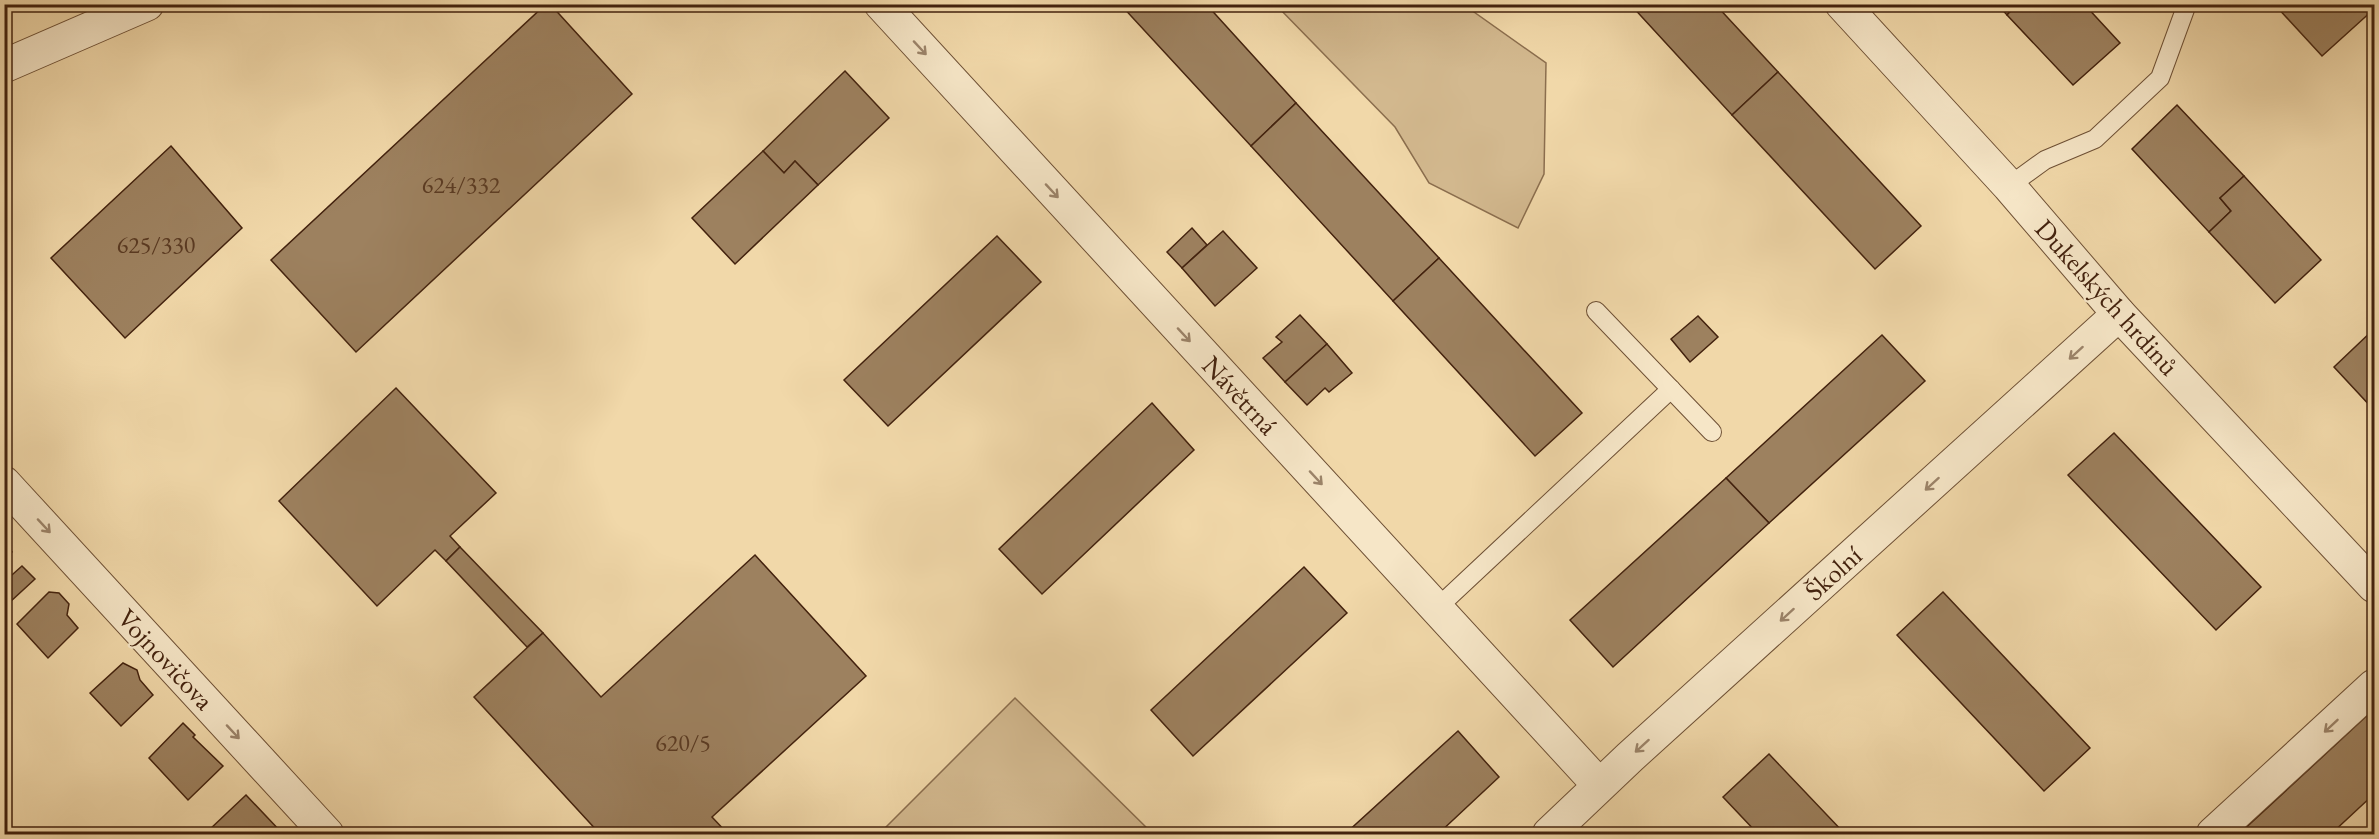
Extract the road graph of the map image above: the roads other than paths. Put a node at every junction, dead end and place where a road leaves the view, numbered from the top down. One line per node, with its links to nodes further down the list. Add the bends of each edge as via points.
1 (147, 4): 5 (street)
2 (881, 4): 13 (street, Návětrná, one-way to 13)
3 (1842, 4): 6 (street, Dukelských hrdinů)
4 (2187, 4): 6 (lane, via 2160,78 2095,139 2045,160)
5 (4, 66)
6 (2009, 186): 8 (street, Dukelských hrdinů)
7 (1596, 311): 9 (lane)
8 (2120, 314): 12 (street, Dukelských hrdinů); 15 (street, Školní, one-way to 15)
9 (1671, 389): 10 (lane); 13 (lane)
10 (1712, 432)
11 (4, 483): 16 (street, Vojnovičova, one-way to 16)
12 (2374, 586)
13 (1436, 609): 15 (street, Návětrná)
14 (2374, 686): 18 (street, one-way to 18)
15 (1599, 785): 17 (street, Školní)
16 (327, 834)
17 (1550, 834)
18 (2213, 834)

